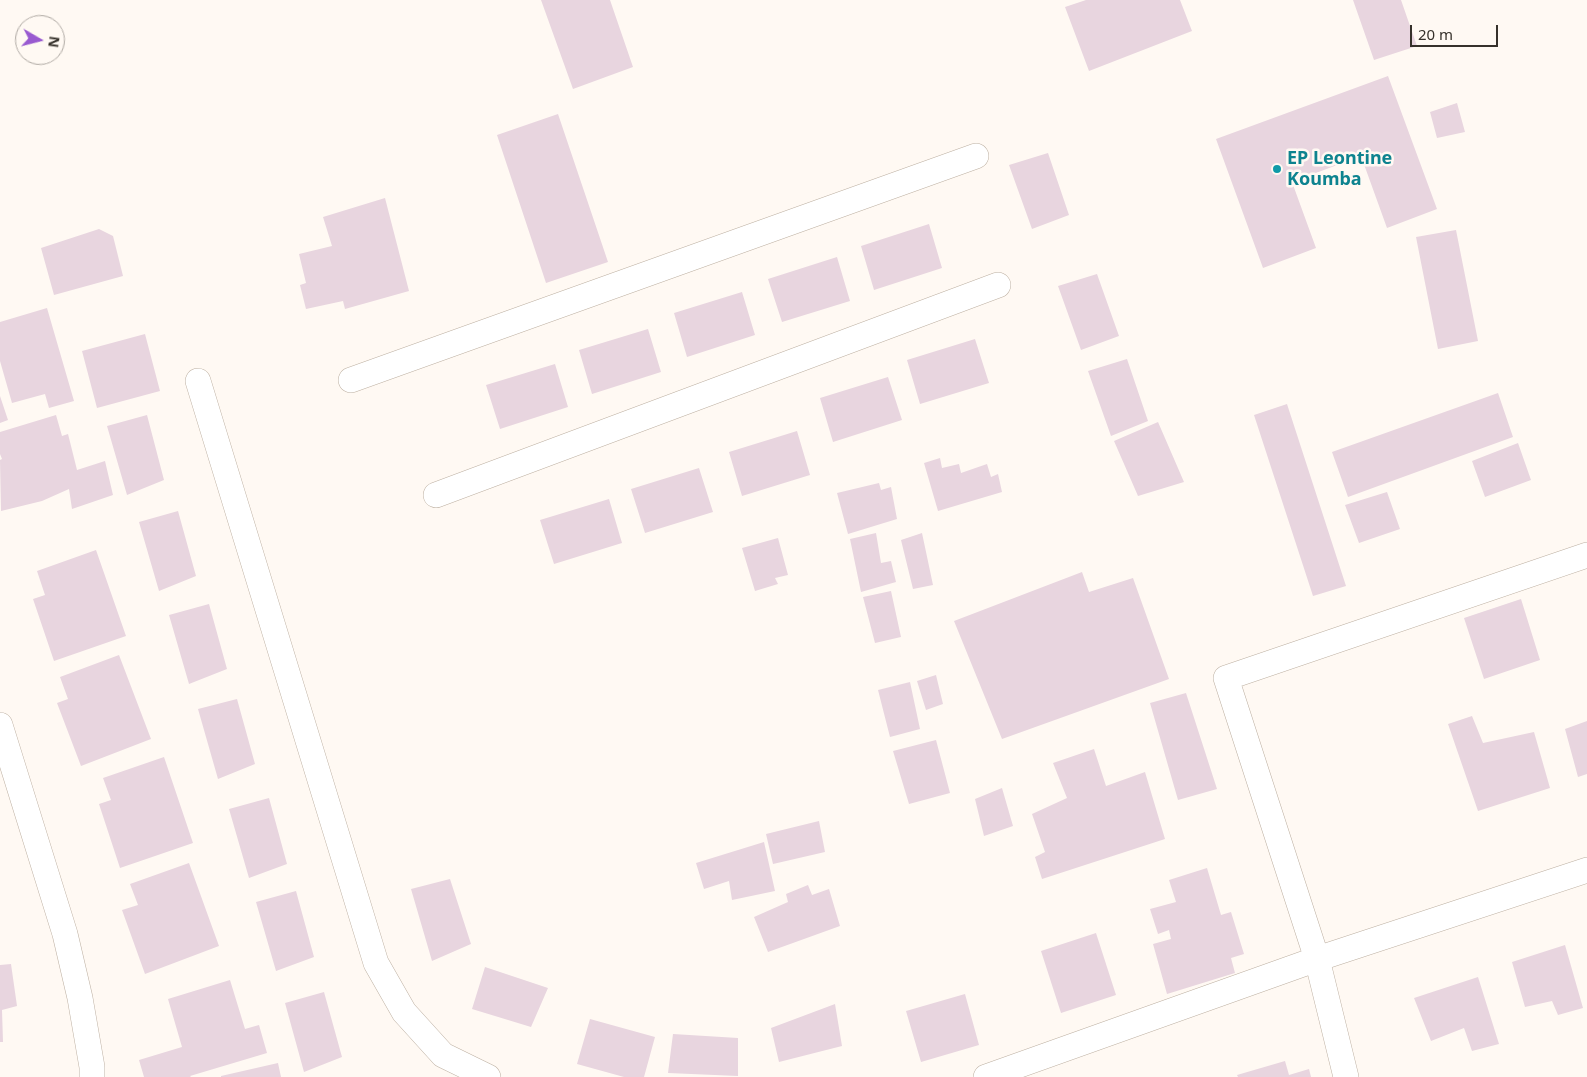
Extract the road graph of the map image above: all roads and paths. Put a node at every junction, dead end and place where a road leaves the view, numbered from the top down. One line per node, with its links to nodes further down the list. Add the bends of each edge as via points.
1 (976, 156): 3 (street)
2 (998, 284): 5 (street)
3 (351, 380)
4 (198, 381): 11 (street, via 376,963 404,1012 443,1055)
5 (436, 495)
6 (1587, 555): 9 (street, via 1226,678)
7 (0, 725): 10 (street, via 65,934 80,998)
8 (1587, 870): 9 (street)
9 (1317, 959): 12 (street); 13 (street)
10 (92, 1077)
11 (488, 1077)
12 (986, 1077)
13 (1346, 1077)

